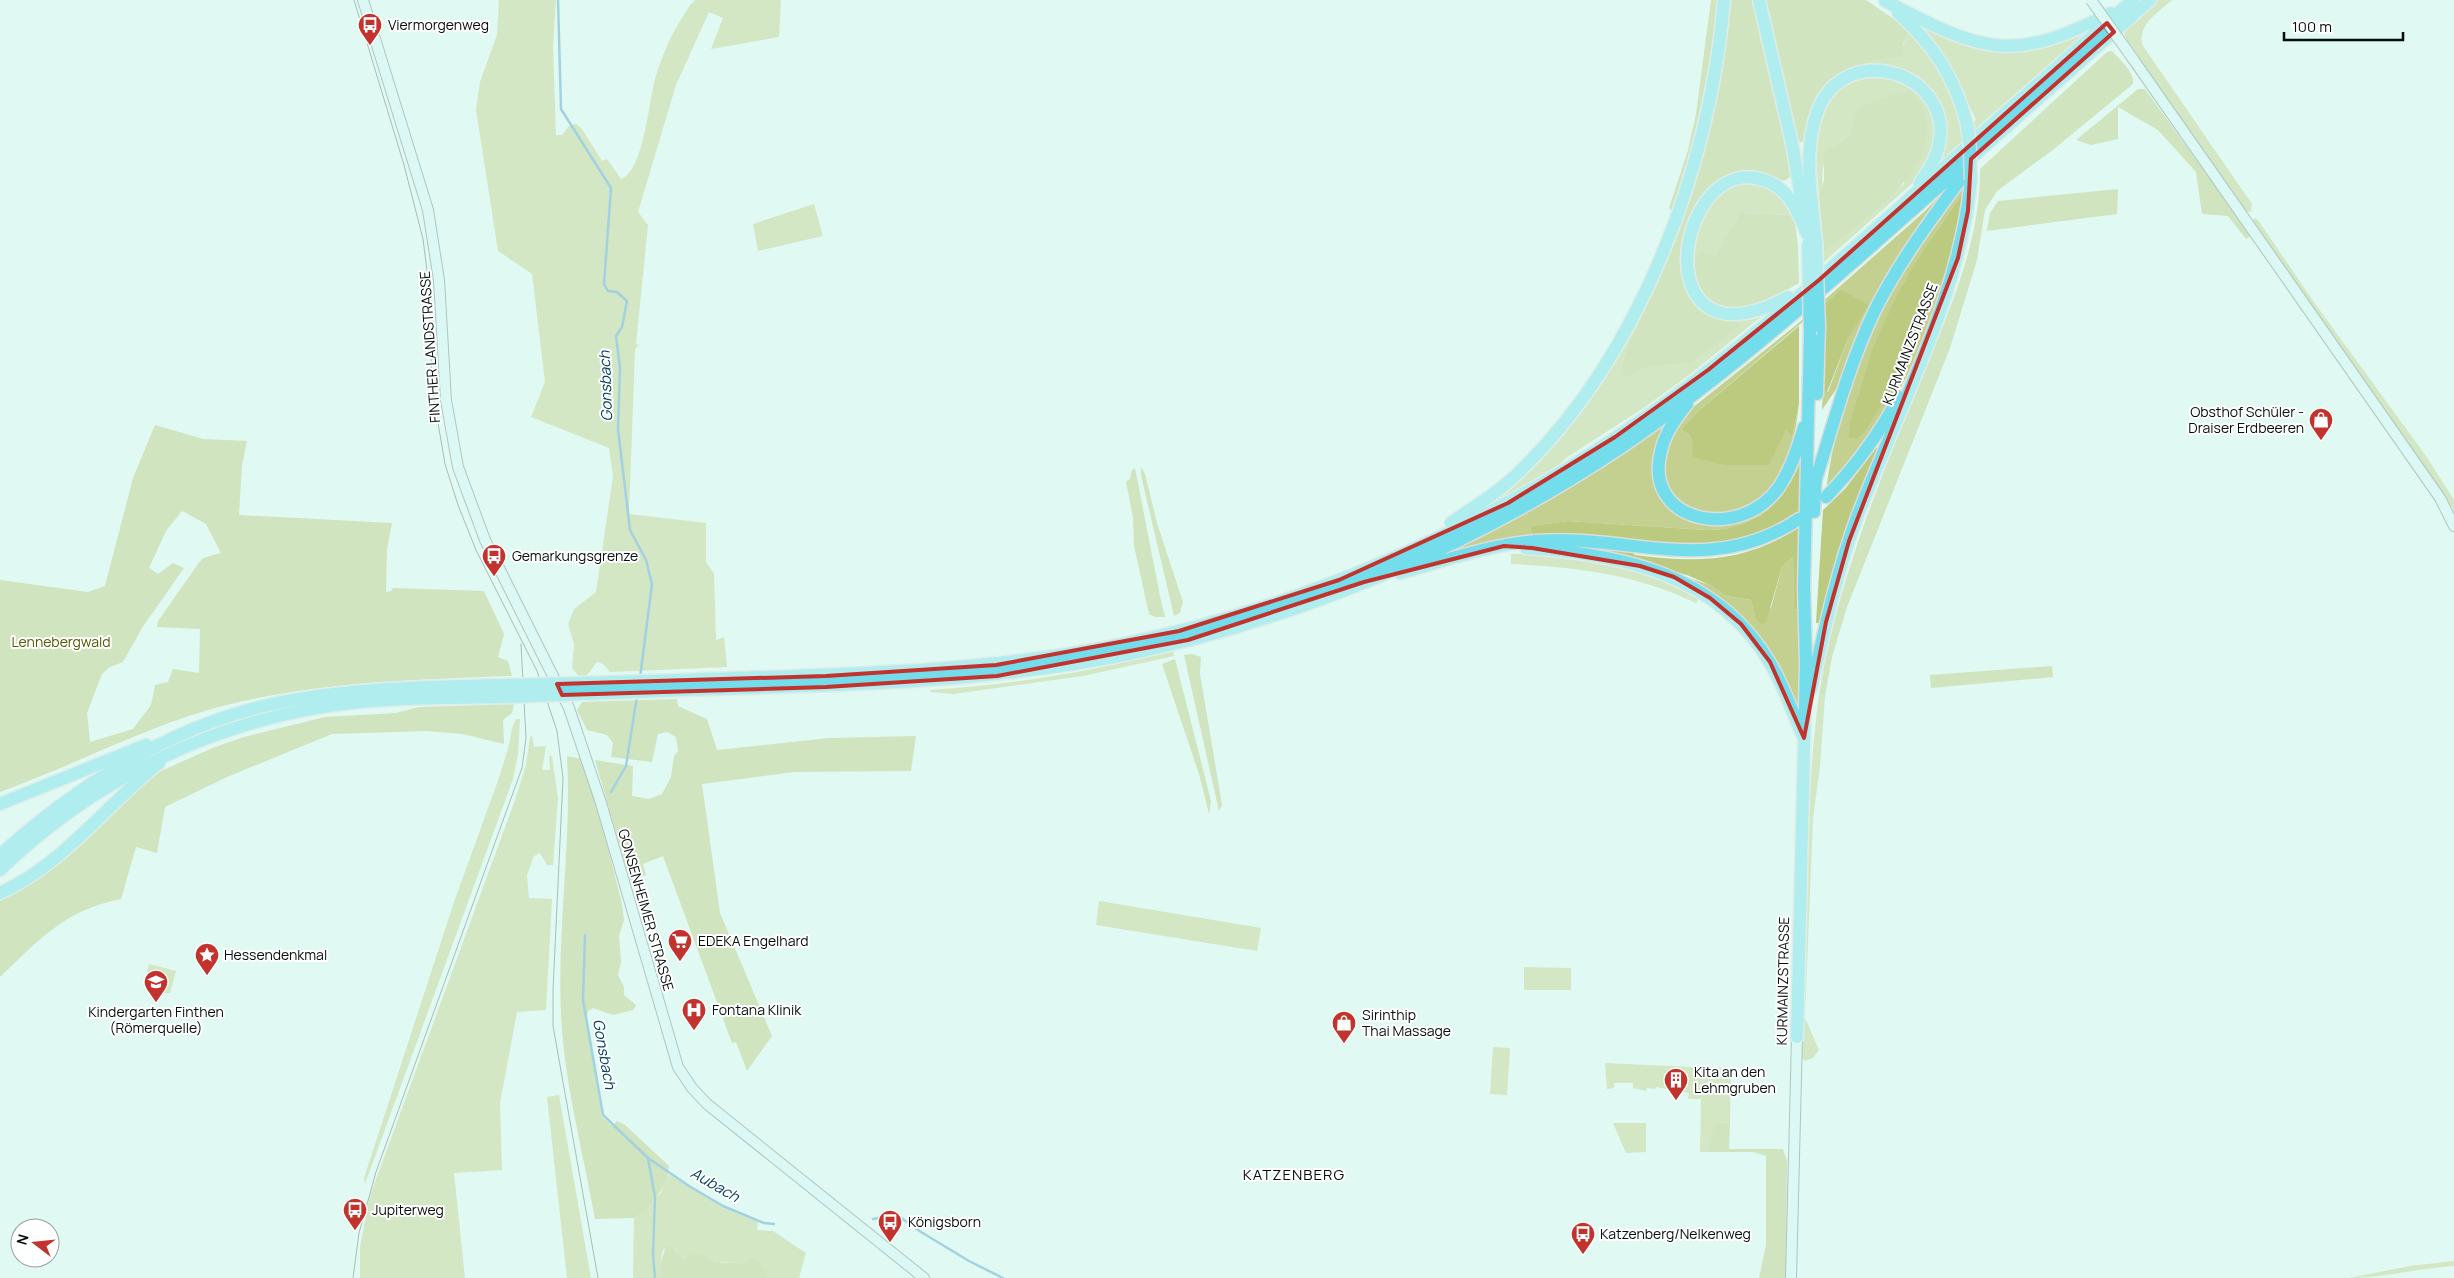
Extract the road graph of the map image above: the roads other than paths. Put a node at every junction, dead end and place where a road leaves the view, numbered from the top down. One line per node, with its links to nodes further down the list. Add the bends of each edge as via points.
1 (363, 0): 26 (main road, FINTHER LANDSTRASSE, via 428,210 439,280 446,406 458,468 482,534)
2 (1724, 0): 20 (highway, via 1711,94 1700,142 1648,283 1611,355 1577,407 1514,477)
3 (1759, 0): 10 (highway, KURMAINZSTRASSE)
4 (2091, 0): 19 (main road, bridge, via 2440,498)
5 (2150, 0): 8 (highway)
6 (1884, 1): 7 (highway, via 1959,37 2009,47 2038,44 2061,37); 12 (highway, KURMAINZSTRASSE, bridge, via 1916,30 1941,61 1956,89 1967,125 1971,180 1968,211 1958,258)
7 (2130, 3): 9 (highway)
8 (1985, 147): 14 (highway, via 1798,312); 16 (highway, via 1929,220 1875,311 1854,359)
9 (1913, 195): 10 (highway, via 1939,144 1935,108 1921,88 1900,74 1876,70 1852,75 1832,89 1818,110 1810,171); 11 (highway)
10 (1810, 240): 11 (highway, via 1796,207 1783,190 1761,179 1740,179 1722,186 1706,201 1688,242 1686,269 1688,280 1701,301 1722,314 1758,312); 13 (highway, KURMAINZSTRASSE, bridge)
11 (1815, 283): 20 (highway, via 1708,370 1615,438 1508,503)
12 (1932, 330): 17 (highway, via 1884,424 1848,474); 27 (highway, KURMAINZSTRASSE, via 1849,541 1829,607)
13 (1815, 331): 15 (highway, KURMAINZSTRASSE); 16 (highway)
14 (1696, 392): 15 (highway, via 1669,430 1660,452 1660,471 1664,489 1674,503 1706,520 1722,520 1743,514 1765,501 1778,488 1793,459); 22 (highway, via 1622,446 1512,512 1444,547)
15 (1808, 412): 23 (highway, KURMAINZSTRASSE, via 1804,587)
16 (1816, 479): 23 (highway)
17 (1826, 497)
18 (1799, 519): 21 (highway, via 1762,538 1718,550 1678,551 1556,540)
19 (2454, 526)
20 (1422, 543): 24 (highway, via 1340,580 1256,609 1170,633 1060,656 931,671)
21 (1504, 546): 22 (highway); 29 (highway, via 1586,554 1640,566 1674,578 1710,598 1741,624 1770,662)
22 (1364, 582): 24 (highway, via 1257,620 1188,640 997,676 932,681)
23 (1806, 664): 27 (highway, KURMAINZSTRASSE)
24 (684, 685): 25 (highway, bridge)
25 (505, 691): 28 (highway, via 384,690 326,695 266,706); 30 (highway, via 333,705 232,730)
26 (569, 708): 36 (main road, GONSENHEIMER STRASSE, via 601,803 680,1071 707,1104)
27 (1805, 716): 29 (highway, KURMAINZSTRASSE)
28 (189, 732): 31 (highway, via 118,755); 32 (highway, via 140,755 81,790)
29 (1804, 738): 35 (highway, KURMAINZSTRASSE)
30 (180, 749): 33 (highway, via 131,772 86,800 38,835); 34 (highway, via 138,782 55,860)
31 (0, 804)
32 (0, 855)
33 (0, 870)
34 (0, 893)
35 (1797, 1037): 37 (main road, KURMAINZSTRASSE)
36 (924, 1278)
37 (1791, 1278)

